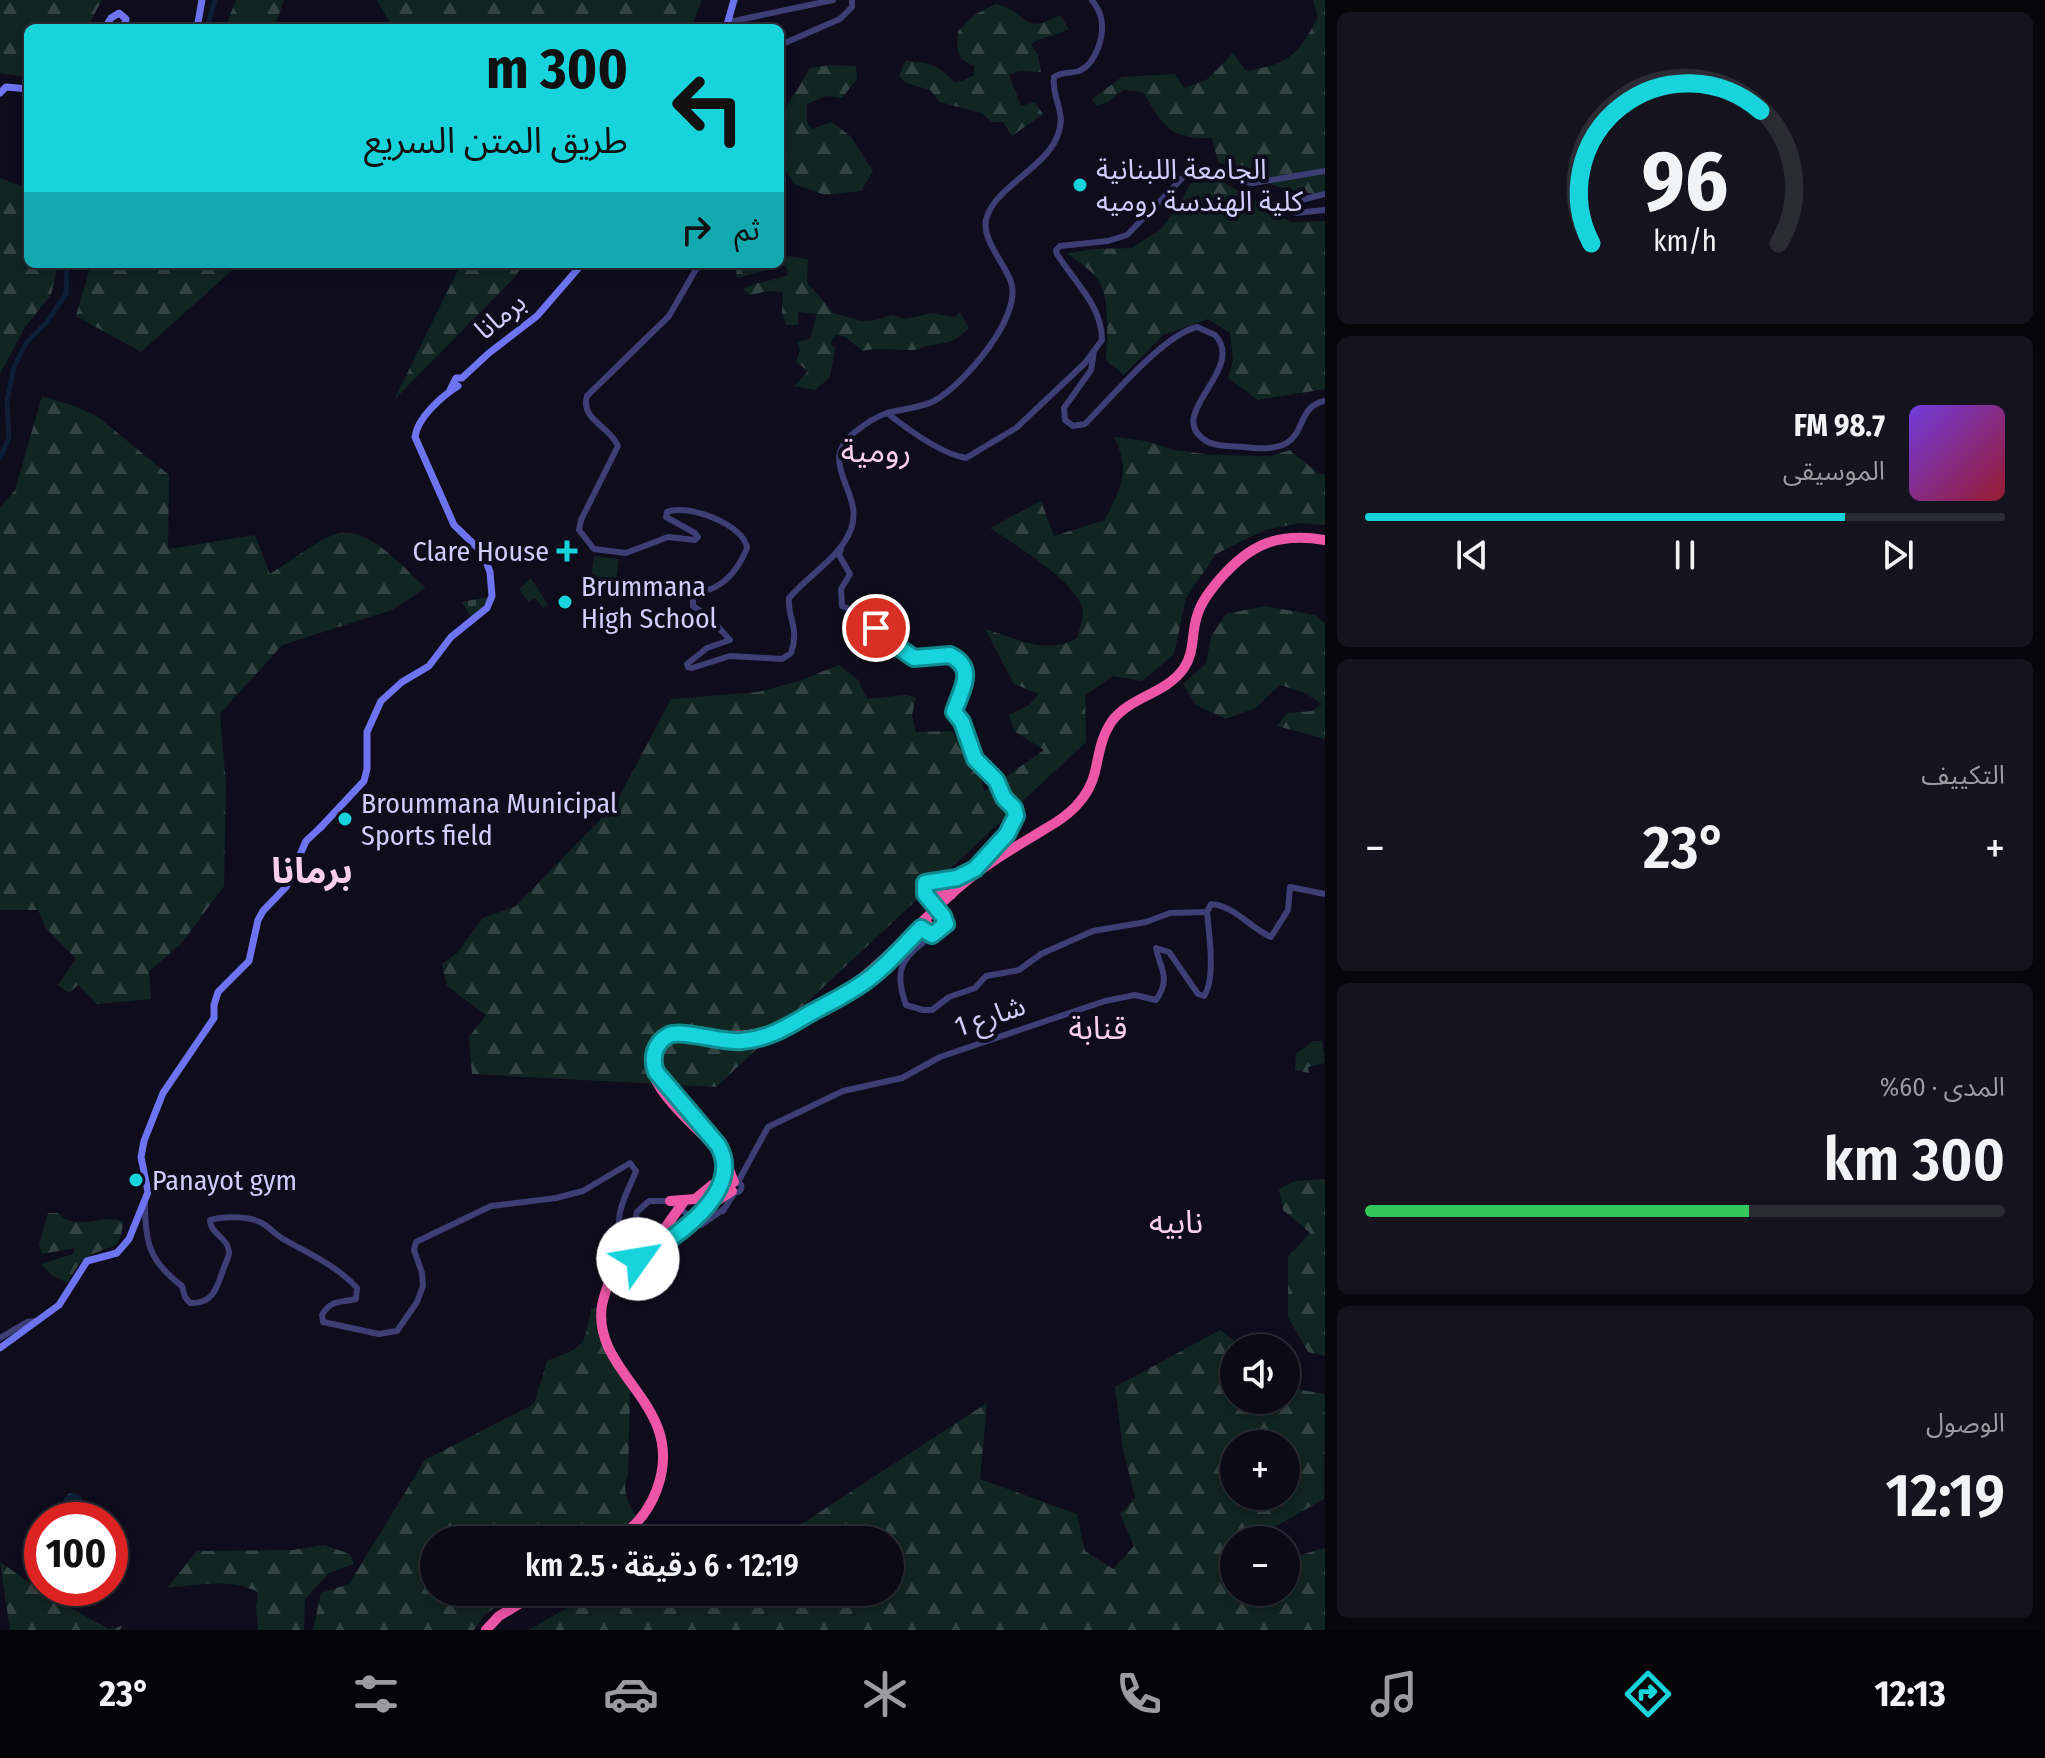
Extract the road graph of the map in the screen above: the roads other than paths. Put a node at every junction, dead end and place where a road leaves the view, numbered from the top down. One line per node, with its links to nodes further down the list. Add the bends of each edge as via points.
1 (202, 0): 8 (main road)
2 (734, 0): 9 (main road)
3 (833, 0): 10 (street)
4 (852, 0): 11 (street, via 840,19)
5 (1092, 0): 21 (street, via 1102,23 1098,47 1082,70 1061,73 1053,80 1062,122 1055,142 988,215 987,232 1013,290 995,338 979,362 934,401)
6 (107, 24): 7 (main road, via 119,13)
7 (125, 24)
8 (198, 24)
9 (728, 24)
10 (732, 24)
11 (784, 43)
12 (24, 89): 13 (main road, via 6,87)
13 (0, 93)
14 (1325, 171): 19 (street, via 1253,183 1194,166 1127,235 1060,246 1060,259 1096,313 1103,336)
15 (1325, 194): 16 (street, via 1291,207 1296,213)
16 (1325, 210)
17 (578, 268): 34 (main road, برمانا, via 533,320 476,364 418,426 415,437 454,525 483,553 491,601 451,637 429,666 381,701 367,730 364,781 305,844 289,883 258,920 248,963 218,992 214,1018 163,1093 141,1152 148,1189)
18 (697, 268): 23 (street, via 669,316 586,400 589,415 618,446 580,533 594,549 626,553 668,537 695,540 695,533 666,517 675,509 716,519 746,541 746,553 727,579 693,596 693,606 730,640 694,657 687,664 692,668 730,656 786,657 794,643 789,598)
19 (1090, 363): 20 (street, via 1064,408 1065,420 1073,426 1085,424 1163,347 1197,327 1215,335 1224,351 1194,413 1196,430 1208,442 1278,448 1298,432 1309,408); 21 (street, via 1016,428 966,458)
20 (1325, 401)
21 (887, 413): 23 (street, via 845,440 839,453 854,509)
22 (1325, 543): 26 (highway, via 1285,538 1241,558 1205,599 1196,618 1191,655 1181,672 1113,720 1078,805); 29 (highway, via 1283,543 1251,555 1237,567 1206,606 1194,657 1184,675 1125,713 1110,733 1099,778 1082,809 992,869)
23 (842, 545): 24 (street, via 839,555 850,574 841,589 842,606 865,615 911,656 950,655 966,671 954,712 975,759 1015,810 1007,834 977,866 957,878)
24 (936, 880): 26 (highway, via 941,894); 27 (highway, via 927,881 923,889)
25 (1325, 894): 28 (street, via 1290,887 1288,910 1271,937 1216,904)
26 (951, 895): 30 (highway)
27 (935, 907): 29 (highway, via 945,926); 30 (highway)
28 (1207, 912): 29 (street, via 1173,913 1093,931 1019,970 986,976 973,989 927,1011 906,1005 900,971); 33 (street, شارع 1, via 1210,959 1204,996 1169,952 1156,948 1164,975 1156,1000 1135,995 1105,1001 940,1057 902,1078 843,1091 768,1127)
29 (927, 930): 31 (highway, via 861,985 774,1034 731,1042 679,1033 659,1043 656,1072)
30 (906, 936): 32 (highway, via 854,984 774,1028 733,1036 675,1029 656,1040 649,1056 652,1076 713,1145)
31 (722, 1152): 33 (highway); 36 (highway, via 723,1183)
32 (721, 1170): 35 (highway, via 704,1193); 37 (highway, via 706,1201)
33 (735, 1187): 35 (street, via 724,1209 707,1225 700,1227); 36 (highway)
34 (145, 1203): 35 (street, via 147,1242 190,1303 217,1291 229,1256 210,1220 252,1219 332,1265 357,1288 356,1299 328,1306 323,1322 388,1335 400,1329 423,1282 414,1246 491,1206 583,1191 630,1163 636,1171 623,1195 624,1239 631,1238 643,1205 656,1200); 40 (main road, via 123,1248 87,1261 63,1300)
35 (682, 1208): 37 (highway)
36 (704, 1209): 38 (highway, via 624,1269)
37 (647, 1248): 38 (highway, via 621,1264)
38 (610, 1286): 39 (highway)
39 (606, 1299): 43 (highway, via 602,1319 607,1345 662,1437 661,1479); 44 (highway, via 613,1344 660,1418 668,1452 659,1498)
40 (35, 1321): 41 (street); 42 (main road)
41 (0, 1338)
42 (0, 1348)
43 (634, 1526)
44 (639, 1526)
45 (506, 1606): 47 (highway)
46 (516, 1606): 48 (highway)
47 (479, 1630)
48 (486, 1630)

